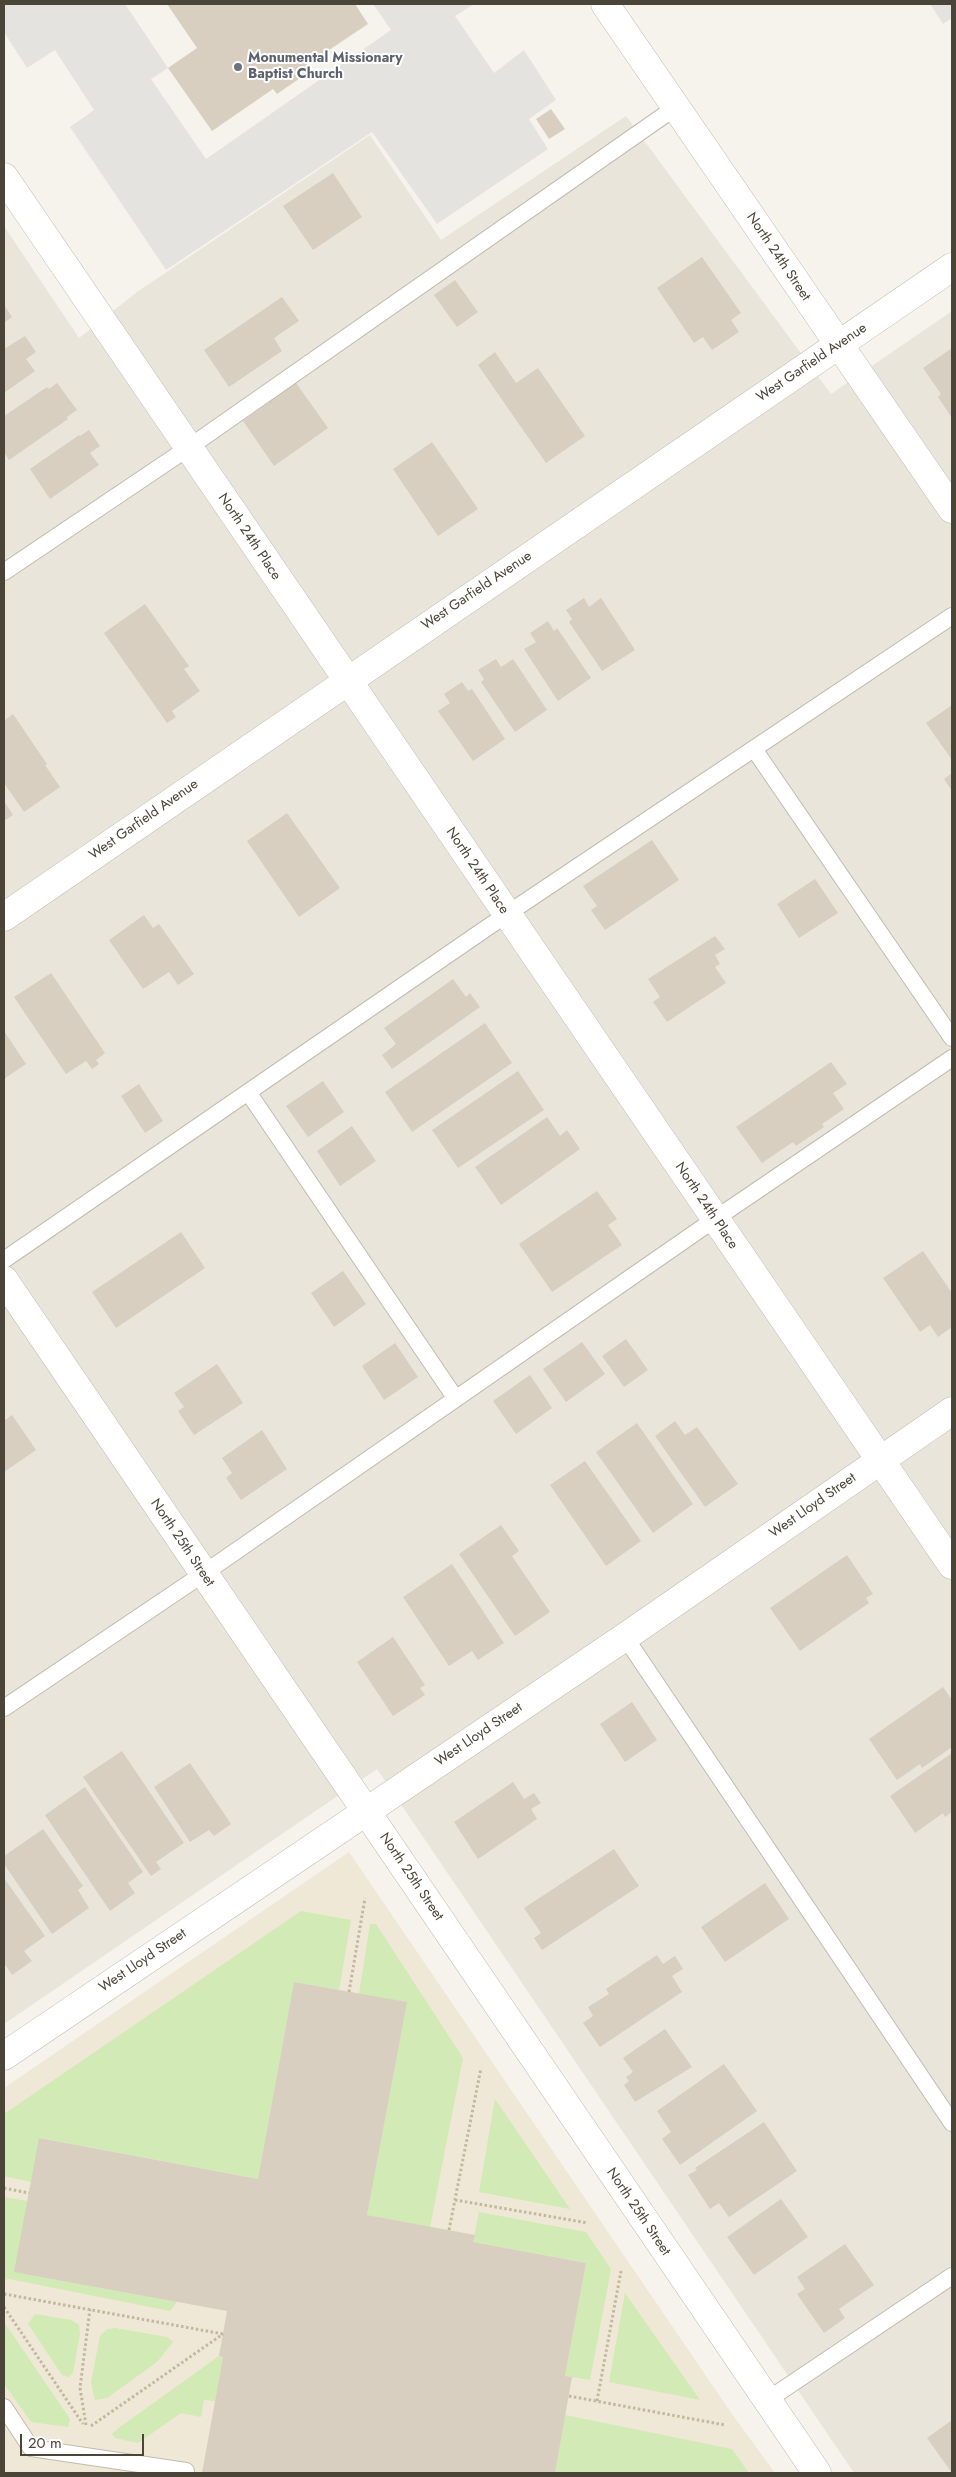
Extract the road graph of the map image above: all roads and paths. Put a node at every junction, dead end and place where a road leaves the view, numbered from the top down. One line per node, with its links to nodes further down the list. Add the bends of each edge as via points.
1 (605, 4): 2 (street, North 24th Street)
2 (676, 107): 5 (street, North 24th Street); 6 (lane)
3 (4, 177): 6 (street, North 24th Place)
4 (952, 267): 5 (street, West Garfield Avenue)
5 (838, 345): 7 (street, North 24th Street); 10 (street, West Garfield Avenue)
6 (188, 448): 8 (lane); 10 (street, North 24th Place)
7 (952, 509)
8 (4, 572)
9 (952, 616): 11 (lane)
10 (347, 680): 12 (street, North 24th Place); 13 (street, West Garfield Avenue)
11 (754, 749): 12 (lane); 14 (lane)
12 (507, 914): 16 (lane); 17 (street, North 24th Place)
13 (4, 917)
14 (952, 1038)
15 (952, 1058): 17 (lane)
16 (248, 1092): 18 (lane); 20 (lane)
17 (715, 1219): 20 (lane); 22 (street, North 24th Place)
18 (4, 1260)
19 (4, 1280): 24 (street, North 25th Street)
20 (456, 1399): 24 (lane)
21 (952, 1412): 22 (street, West Lloyd Street)
22 (880, 1460): 23 (street, North 24th Place); 25 (street, West Lloyd Street)
23 (952, 1565)
24 (203, 1574): 26 (lane); 27 (street, North 25th Street)
25 (625, 1637): 27 (street, West Lloyd Street); 32 (lane)
26 (4, 1708)
27 (366, 1810): 30 (street, West Lloyd Street); 45 (street, North 25th Street)
28 (366, 1898): 29 (path)
29 (349, 1992)
30 (4, 2056)
31 (481, 2068): 35 (path)
32 (952, 2123)
33 (4, 2188): 34 (path)
34 (29, 2193)
35 (455, 2200): 36 (path); 37 (path)
36 (588, 2223)
37 (449, 2230)
38 (621, 2271): 44 (path)
39 (952, 2276): 45 (lane)
40 (4, 2294): 42 (path)
41 (4, 2307): 48 (path)
42 (90, 2309): 48 (path, via 80,2388); 48 (path, via 223,2334)
43 (568, 2396): 44 (path)
44 (597, 2401): 47 (path)
45 (766, 2401): 50 (street, North 25th Street)
46 (4, 2407): 49 (lane, via 31,2448)
47 (726, 2426)
48 (86, 2429)
49 (186, 2471)
50 (817, 2473)

